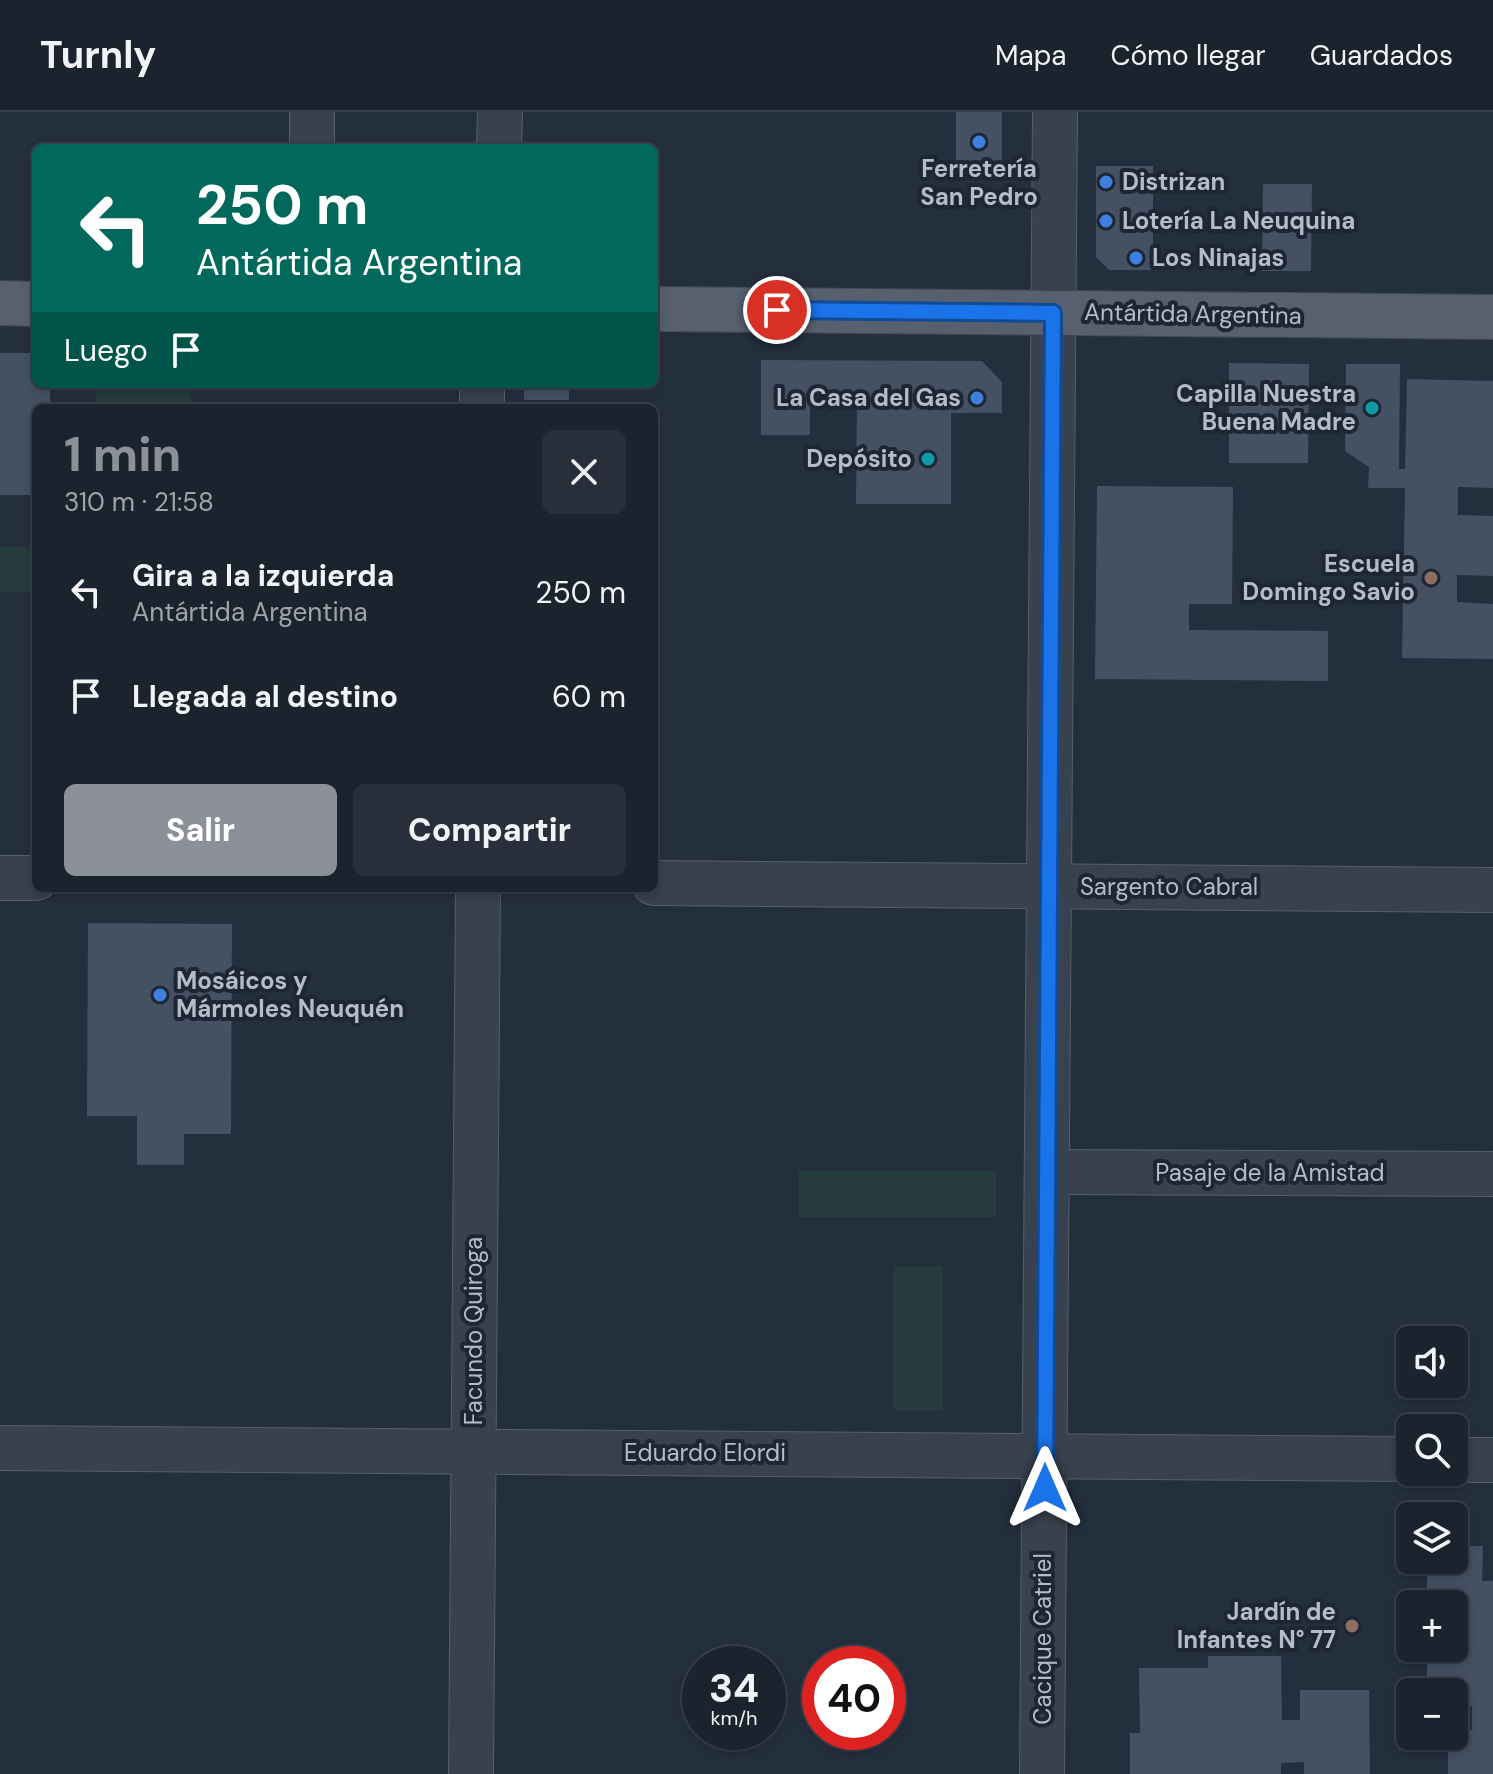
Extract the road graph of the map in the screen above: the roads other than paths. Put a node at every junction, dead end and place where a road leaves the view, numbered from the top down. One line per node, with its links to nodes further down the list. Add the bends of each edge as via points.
1 (312, 112): 4 (street)
2 (500, 112): 5 (street)
3 (1055, 112): 9 (street, Cacique Catriel)
4 (312, 144)
5 (499, 144)
6 (0, 303): 7 (main road)
7 (32, 304)
8 (658, 309): 9 (main road, Antártida Argentina)
9 (1053, 313): 10 (main road, Antártida Argentina); 14 (street, Cacique Catriel)
10 (1493, 317)
11 (0, 878): 12 (street)
12 (32, 878)
13 (658, 883): 14 (street, Sargento Cabral)
14 (1049, 887): 15 (street, Sargento Cabral); 17 (street, Cacique Catriel)
15 (1493, 890)
16 (478, 892): 20 (street, Facundo Quiroga)
17 (1047, 1172): 18 (street, Pasaje de la Amistad); 21 (street, Cacique Catriel)
18 (1493, 1174)
19 (0, 1448): 20 (street, Eduardo Elordi)
20 (473, 1451): 21 (street, Eduardo Elordi); 25 (street, Facundo Quiroga)
21 (1045, 1456): 22 (street, Eduardo Elordi); 26 (street, Cacique Catriel)
22 (1396, 1459)
23 (1468, 1460): 24 (street)
24 (1493, 1460)
25 (471, 1774)
26 (1042, 1774)

